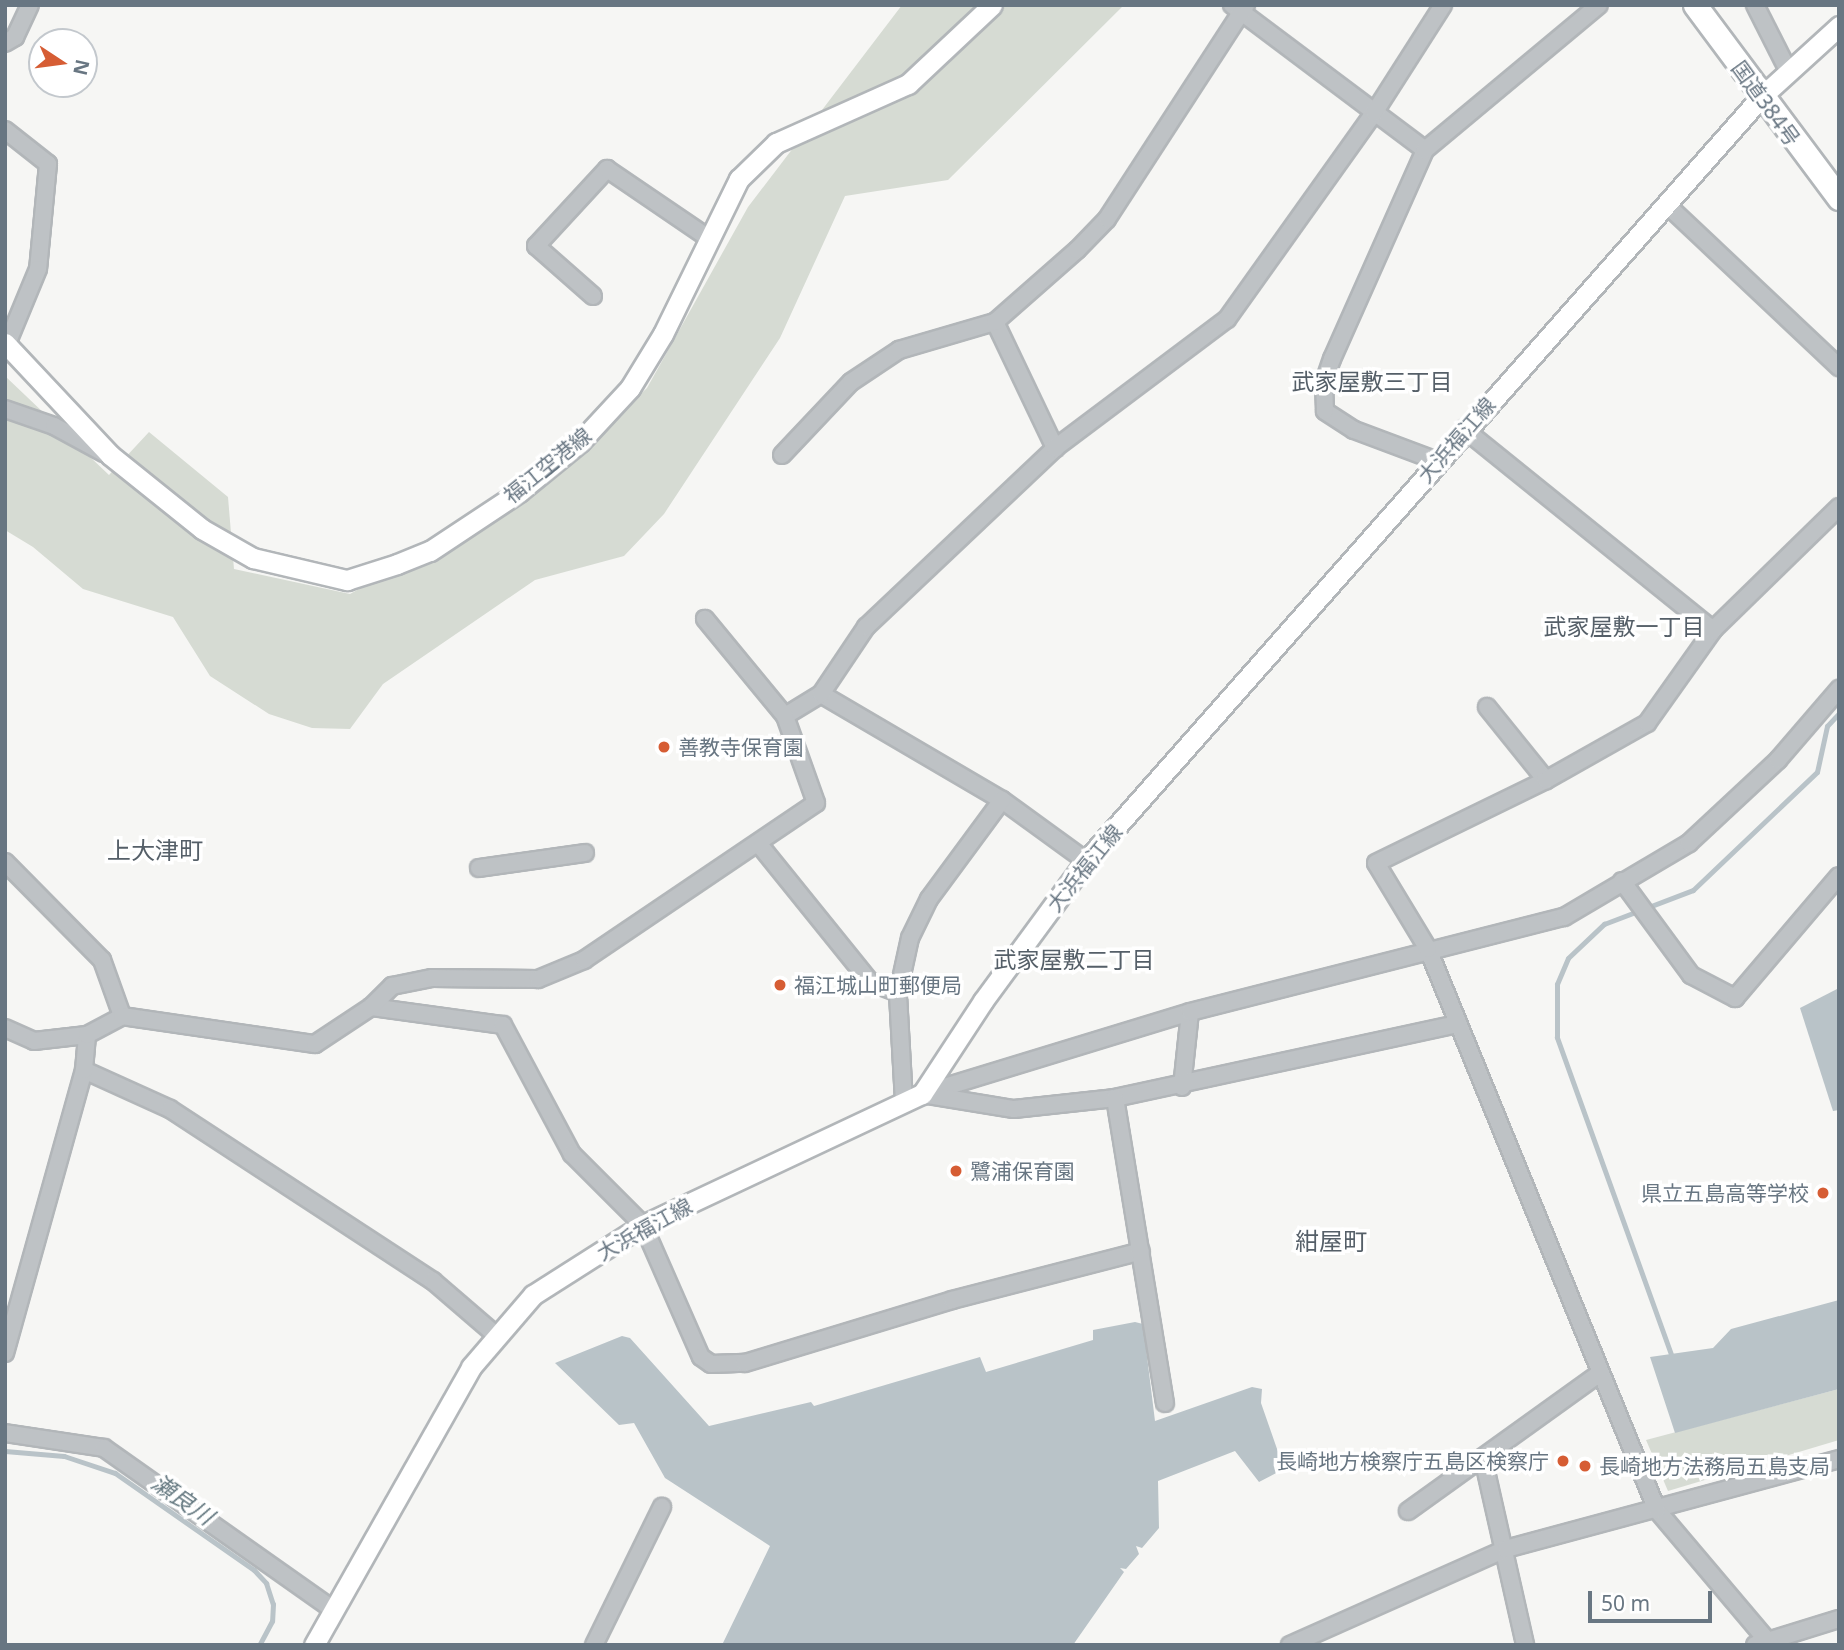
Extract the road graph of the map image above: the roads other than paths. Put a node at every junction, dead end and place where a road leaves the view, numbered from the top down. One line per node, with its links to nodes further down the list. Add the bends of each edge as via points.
1 (30, 5): 9 (street, via 15,37)
2 (992, 5): 17 (main road, 福江空港線, via 908,84 776,143 739,179)
3 (1443, 5): 12 (street)
4 (1599, 5): 14 (street)
5 (1695, 5): 11 (highway, 国道384号)
6 (1755, 5): 10 (street)
7 (1240, 8): 12 (street); 19 (street, via 1107,219)
8 (1839, 26): 10 (main road, 大浜福江線)
9 (5, 43)
10 (1789, 72): 11 (main road, 大浜福江線)
11 (1760, 98): 15 (highway, 国道384号); 16 (main road, 大浜福江線)
12 (1374, 113): 14 (street); 24 (street, via 1227,319)
13 (5, 130): 20 (street, via 39,153 48,172 38,268)
14 (1425, 150): 27 (street, via 1332,359 1324,382 1325,411 1354,430)
15 (1839, 198)
16 (1666, 204): 21 (street); 23 (main road, 大浜福江線)
17 (709, 239): 18 (street, via 607,169 536,246); 25 (main road, 福江空港線, via 663,334 630,388 580,442 519,492 430,551 397,564 347,580 253,558 202,529)
18 (593, 296)
19 (995, 322): 24 (street); 26 (street, via 899,350 851,382)
20 (6, 343): 25 (main road, 福江空港線)
21 (1839, 367)
22 (5, 409): 25 (street, via 54,426)
23 (1464, 429): 27 (main road, 大浜福江線); 30 (street)
24 (1055, 448): 32 (street, via 866,627)
25 (110, 455)
26 (782, 455)
27 (1437, 461): 39 (main road, 大浜福江線)
28 (1839, 507): 30 (street)
29 (705, 619): 34 (street)
30 (1713, 630): 35 (street, via 1647,723)
31 (1839, 689): 43 (street, via 1778,760 1689,843)
32 (821, 694): 34 (street); 36 (street)
33 (1487, 707): 35 (street)
34 (785, 716): 37 (street, via 816,803)
35 (1546, 780): 44 (street, via 1376,863)
36 (1002, 800): 39 (street); 45 (street, via 929,899 911,939)
37 (758, 843): 45 (street, via 870,982); 46 (street, via 584,960 561,970 538,979 432,978 392,986)
38 (585, 853): 41 (street)
39 (1087, 861): 54 (main road, 大浜福江線)
40 (5, 862): 48 (street, via 102,960)
41 (479, 869)
42 (1839, 876): 43 (street, via 1735,998 1691,975)
43 (1622, 881): 44 (street, via 1564,917)
44 (1428, 949): 47 (street); 49 (street)
45 (898, 993): 54 (street)
46 (371, 1007): 48 (street, via 316,1044); 56 (street, via 503,1025 572,1154)
47 (1190, 1012): 53 (street); 54 (street)
48 (122, 1016): 51 (street)
49 (1458, 1024): 53 (street, via 1224,1073); 60 (street)
50 (5, 1028): 51 (street, via 34,1041)
51 (88, 1035): 52 (street)
52 (84, 1070): 58 (street, via 170,1109 433,1281); 59 (street)
53 (1182, 1087): 55 (street)
54 (913, 1098): 55 (street, via 1014,1109); 56 (main road, 大浜福江線)
55 (1115, 1098): 57 (street)
56 (643, 1225): 57 (street, via 701,1357 712,1364 744,1363 952,1300); 58 (main road, 大浜福江線, via 533,1295)
57 (1141, 1251): 61 (street)
58 (497, 1336): 69 (main road, 大浜福江線, via 471,1367)
59 (5, 1353)
60 (1600, 1374): 63 (street); 66 (street)
61 (1165, 1403)
62 (5, 1433): 69 (street, via 104,1448)
63 (1483, 1458): 67 (street); 68 (street)
64 (1839, 1459): 66 (street)
65 (662, 1507): 73 (street)
66 (1657, 1510): 68 (street); 71 (street)
67 (1408, 1511)
68 (1506, 1549): 74 (street); 75 (street)
69 (334, 1610): 72 (main road, 大浜福江線)
70 (1839, 1619): 71 (street)
71 (1764, 1643)
72 (314, 1645)
73 (594, 1645)
74 (1290, 1645)
75 (1525, 1645)

